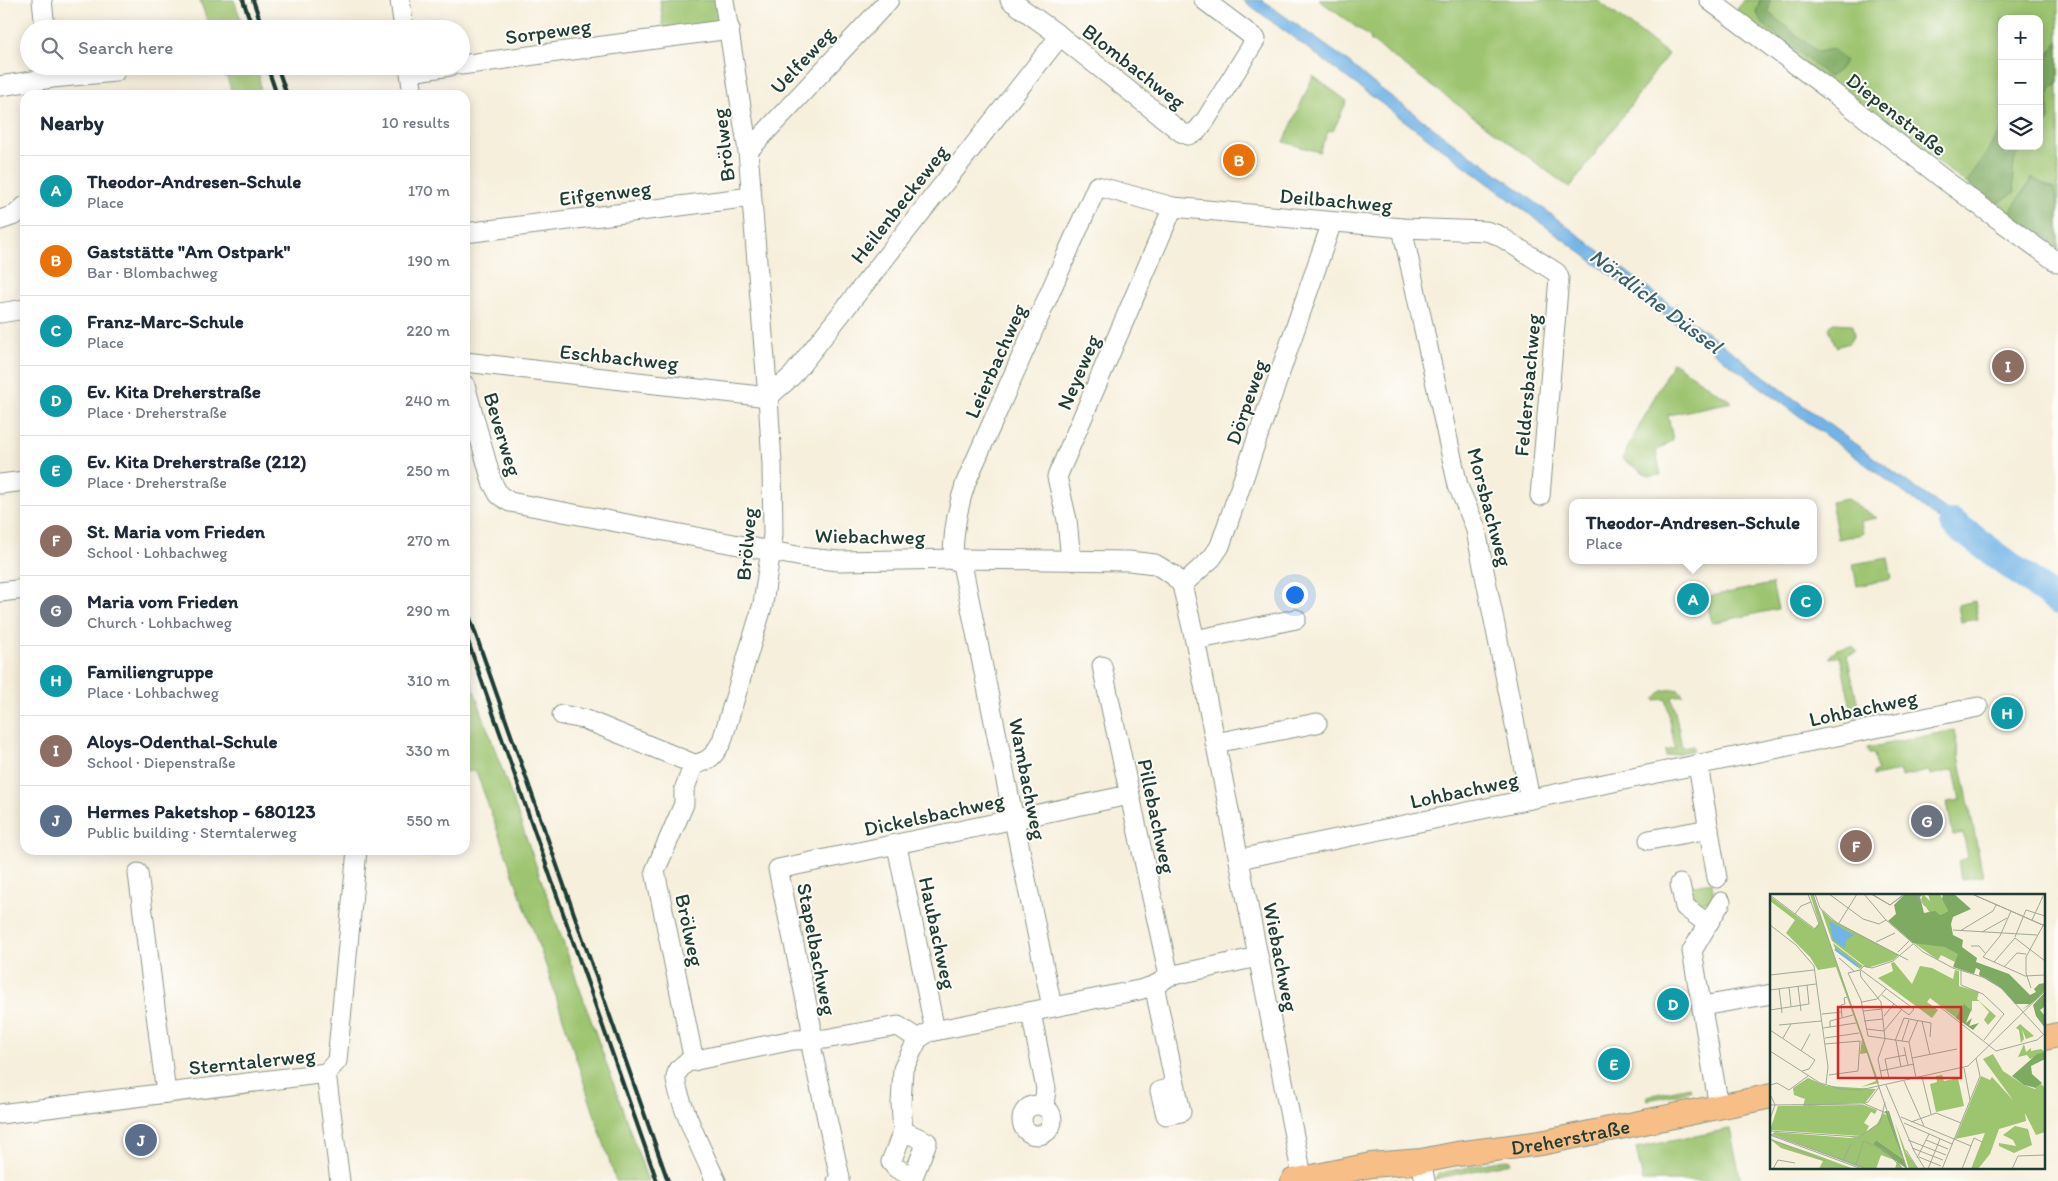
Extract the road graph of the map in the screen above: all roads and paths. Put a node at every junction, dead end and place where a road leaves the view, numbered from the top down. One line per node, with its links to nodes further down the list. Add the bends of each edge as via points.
1 (40, 0): 8 (street)
2 (400, 0): 9 (street)
3 (724, 0): 10 (street, Brölweg)
4 (888, 0): 18 (street, Uelfeweg)
5 (1010, 0): 11 (street, Blombachweg)
6 (1204, 0): 11 (street, Blombachweg, via 1256,39 1193,134 1181,132)
7 (1709, 0): 27 (street, Diepenstraße)
8 (43, 20)
9 (403, 20)
10 (730, 29): 12 (street, Sorpeweg); 18 (street, Brölweg)
11 (1060, 36): 32 (street, Heilenbeckeweg, via 792,376)
12 (470, 64)
13 (91, 75): 15 (street)
14 (411, 75): 17 (street)
15 (52, 80): 16 (street)
16 (0, 86)
17 (412, 90)
18 (748, 151): 20 (street, Brölweg)
19 (1097, 186): 21 (street, Deilbachweg); 39 (street, Leierbachweg, via 966,482 953,535)
20 (751, 197): 26 (street, Eifgenweg); 32 (street, Brölweg)
21 (1173, 207): 24 (street, Deilbachweg); 40 (street, Neyeweg, via 1057,477 1068,520)
22 (20, 210): 23 (street)
23 (0, 220)
24 (1332, 222): 25 (street, Deilbachweg); 41 (street, Dörpeweg, via 1220,546 1212,558)
25 (1402, 228): 28 (street, Deilbachweg, via 1492,232 1557,273); 54 (street, Morsbachweg, via 1458,486 1475,526)
26 (470, 232)
27 (2058, 263)
28 (1559, 278): 37 (street, Feldersbachweg)
29 (20, 310): 30 (street)
30 (0, 313)
31 (470, 363): 32 (street, Eschbachweg)
32 (768, 397): 38 (street, Brölweg)
33 (470, 403): 36 (street, Beverweg, via 492,482)
34 (20, 482): 35 (street)
35 (0, 484)
36 (500, 495): 38 (street, Wiebachweg, via 510,502)
37 (1540, 496)
38 (772, 552): 39 (street, Wiebachweg, via 839,561); 51 (street, Brölweg, via 763,604 722,741 708,761)
39 (957, 560): 40 (street, Wiebachweg); 55 (street, Wambachweg)
40 (1071, 560): 41 (street, Wiebachweg, via 1155,564)
41 (1182, 585): 45 (street, Wiebachweg)
42 (20, 590): 43 (street)
43 (0, 592)
44 (1296, 619): 45 (street)
45 (1195, 640): 50 (street, Wiebachweg)
46 (1102, 666): 53 (street, Pillebachweg)
47 (1978, 707): 52 (street, Lohbachweg)
48 (562, 715): 51 (street, via 584,719)
49 (1317, 723): 50 (street)
50 (1215, 743): 60 (street, Wiebachweg)
51 (694, 764): 75 (street, Brölweg, via 684,790 684,804 655,871)
52 (1698, 765): 54 (street, Lohbachweg); 56 (street)
53 (1129, 795): 55 (street, Dickelsbachweg); 68 (street, Pillebachweg)
54 (1530, 799): 60 (street, Lohbachweg)
55 (1014, 819): 58 (street, Dickelsbachweg); 71 (street, Wambachweg)
56 (1709, 829): 57 (street); 63 (street)
57 (1649, 840)
58 (896, 846): 61 (street, Dickelsbachweg); 73 (street, Haubachweg)
59 (357, 855): 76 (street, via 337,1061)
60 (1239, 859): 67 (street, Wiebachweg)
61 (778, 869): 74 (street, Stapelbachweg, via 811,1024)
62 (138, 873): 78 (street, Sterntalerweg)
63 (1717, 878)
64 (1680, 884): 66 (street, via 1685,908)
65 (1721, 902): 66 (street)
66 (1708, 924): 70 (street, via 1692,951)
67 (1258, 957): 68 (street); 86 (street, Wiebachweg)
68 (1161, 981): 71 (street); 77 (street, Pillebachweg)
69 (1770, 994): 70 (street)
70 (1702, 1006): 81 (street)
71 (1052, 1008): 72 (street)
72 (1031, 1012): 73 (street); 80 (street, via 1046,1089)
73 (926, 1035): 74 (street, via 898,1026); 83 (street, via 903,1069)
74 (810, 1039): 75 (street, Stapelbachweg); 85 (street, Stapelbachweg)
75 (694, 1061): 88 (street, Stapelbachweg, via 682,1066 676,1074 676,1083)
76 (326, 1073): 78 (street, Sterntalerweg); 87 (street, Sterntalerweg)
77 (1176, 1087)
78 (166, 1093): 82 (street, Sterntalerweg)
79 (1770, 1096): 81 (main road, Dreherstraße)
80 (1044, 1106)
81 (1719, 1107): 84 (main road, Dreherstraße, via 1541,1143 1465,1153)
82 (0, 1114)
83 (903, 1131)
84 (1423, 1171): 86 (main road, Dreherstraße, via 1371,1165); 89 (street, Dreherstraße); 90 (main road, Dreherstraße)
85 (838, 1179)
86 (1302, 1180)
87 (340, 1181)
88 (716, 1181)
89 (1344, 1181)
90 (1379, 1181)

